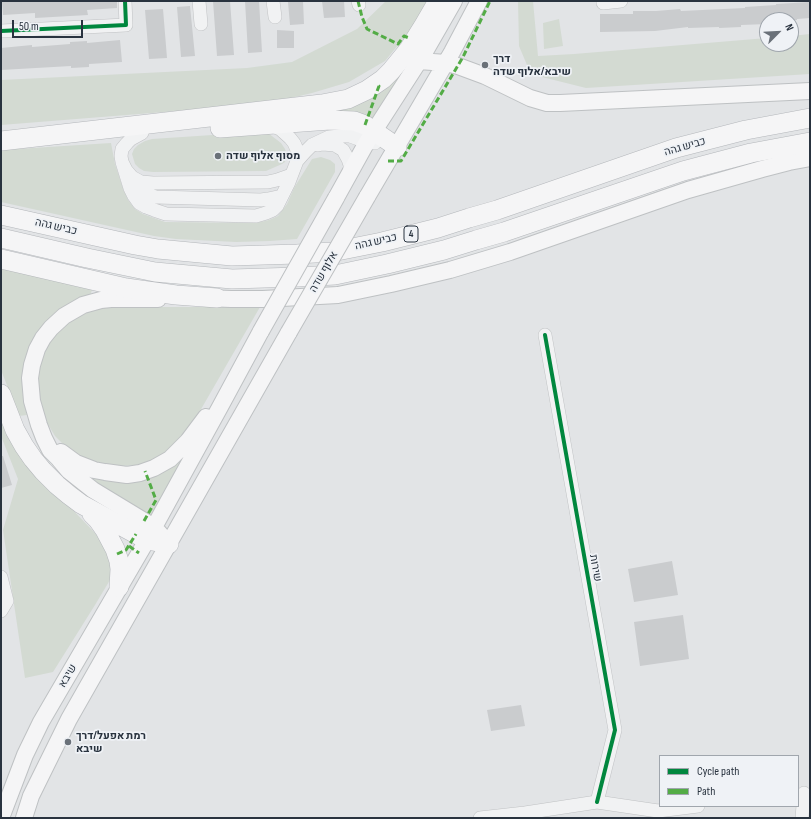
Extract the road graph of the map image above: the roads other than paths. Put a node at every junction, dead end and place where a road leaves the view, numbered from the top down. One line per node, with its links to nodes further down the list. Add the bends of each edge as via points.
1 (125, 1): 11 (street, via 126,25)
2 (199, 1): 10 (street)
3 (273, 1): 9 (street)
4 (438, 1): 21 (highway, via 409,48 391,71 367,90 348,99)
5 (454, 1): 13 (main road)
6 (479, 1): 12 (main road, אלוף שדה)
7 (621, 1): 8 (street)
8 (603, 2)
9 (275, 18)
10 (201, 24)
11 (1, 31)
12 (457, 43): 14 (main road, אלוף שדה); 15 (main road, via 464,57)
13 (419, 61): 14 (main road); 20 (main road)
14 (446, 63): 15 (main road); 24 (main road, אלוף שדה)
15 (485, 76): 16 (main road, via 530,98 553,103)
16 (810, 91)
17 (810, 118): 30 (highway, כביש גהה / 4, via 746,130 676,148 490,212 382,242 332,252 232,256 158,249)
18 (270, 125): 19 (highway); 20 (highway, via 346,120 365,125); 26 (street, via 280,129 294,144 298,152)
19 (142, 133): 21 (highway); 27 (street, via 127,142 122,149)
20 (371, 137): 23 (street, via 329,137); 24 (highway); 28 (main road)
21 (1, 142)
22 (810, 142): 31 (highway, כביש גהה / 4, via 751,153 682,171 444,250 335,275 232,279 155,272)
23 (312, 145): 26 (street); 28 (street, via 329,144 343,150 348,159)
24 (396, 147): 40 (main road, אלוף שדה, bridge)
25 (810, 158): 33 (main road, via 688,190 510,252 391,284 338,295 263,299)
26 (297, 161): 29 (street)
27 (122, 162): 29 (street, via 132,177 141,182 153,183 268,182); 29 (street, via 130,188 156,197 268,199 282,196)
28 (350, 174): 35 (main road, bridge)
29 (291, 175)
30 (1, 215)
31 (1, 238)
32 (1, 259): 33 (highway, via 126,288)
33 (217, 298): 37 (main road, via 101,300 84,305 64,316 44,338 32,365 32,401)
34 (545, 335): 45 (street, שירות, via 615,730)
35 (236, 378): 37 (main road, via 178,452 154,468 140,473 127,475 105,472 76,463 56,449); 39 (main road)
36 (1, 394): 38 (highway, via 15,430 33,459 57,485)
37 (39, 425): 39 (main road, via 50,450 69,471)
38 (81, 504): 39 (highway); 42 (highway, via 98,520 113,543 120,569)
39 (150, 533): 40 (highway); 42 (main road, שיבא)
40 (169, 544): 49 (main road, שיבא, via 69,719 31,796)
41 (1, 577): 43 (street, via 7,601)
42 (119, 587): 48 (main road, שיבא, via 38,728)
43 (1, 612)
44 (804, 793): 51 (street)
45 (597, 802): 47 (street); 50 (street)
46 (693, 807): 47 (street)
47 (655, 814)
48 (2, 817)
49 (24, 818)
50 (480, 818)
51 (802, 818)

